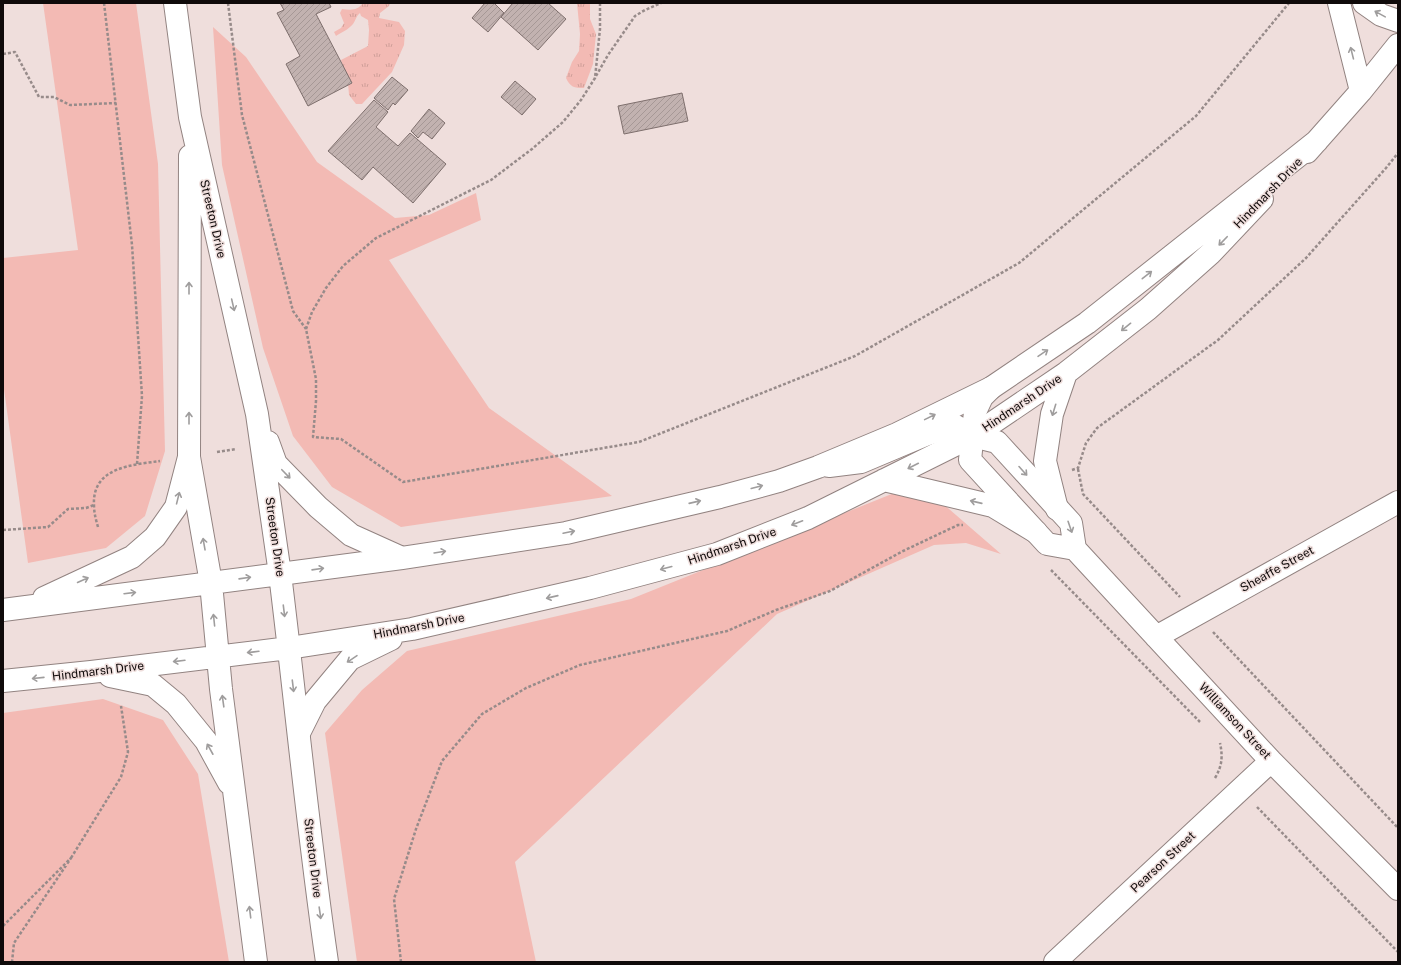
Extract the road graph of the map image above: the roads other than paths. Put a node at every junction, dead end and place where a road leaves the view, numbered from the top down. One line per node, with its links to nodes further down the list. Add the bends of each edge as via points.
1 (175, 3): 7 (main road, Streeton Drive)
2 (1340, 3): 6 (main road, one-way to 2)
3 (1364, 3): 4 (main road, one-way to 3, via 1381,16)
4 (1398, 21)
5 (1398, 45): 6 (main road, Hindmarsh Drive)
6 (1361, 91): 8 (main road, Hindmarsh Drive)
7 (190, 117): 11 (main road, Streeton Drive, one-way to 11); 13 (main road, Streeton Drive, one-way to 7)
8 (1317, 141): 9 (main road, Hindmarsh Drive, one-way to 9, via 1211,253 1148,309); 10 (main road, Hindmarsh Drive, one-way to 8, via 1087,323)
9 (1066, 373): 12 (main road, Hindmarsh Drive); 17 (main road, one-way to 17, via 1052,414 1045,461)
10 (991, 388): 12 (main road, via 982,397 975,412); 14 (main road, Hindmarsh Drive, one-way to 10, via 896,434)
11 (257, 414): 20 (main road, one-way to 20, via 276,464 318,507 351,535); 21 (main road, Streeton Drive)
12 (973, 436): 14 (main road, via 954,425 860,462); 15 (main road, Hindmarsh Drive, one-way to 15); 17 (main road, one-way to 17, via 996,442); 18 (main road, via 970,460)
13 (188, 457): 22 (main road, Streeton Drive, one-way to 13); 23 (main road, one-way to 13, via 132,557 155,537 176,507)
14 (818, 467): 20 (main road, Hindmarsh Drive, one-way to 14, via 566,533 720,497)
15 (884, 480): 18 (main road, one-way to 15, via 993,506); 24 (main road, Hindmarsh Drive, one-way to 24, via 808,518 717,554 590,588)
16 (1398, 502): 25 (main road, Sheaffe Street)
17 (1057, 509): 19 (main road, one-way to 19, via 1071,524)
18 (1036, 532): 19 (main road, via 1047,544)
19 (1075, 549): 25 (main road, Williamson Street)
20 (402, 558): 21 (main road, Hindmarsh Drive, one-way to 20)
21 (280, 574): 22 (main road, Hindmarsh Drive, one-way to 21); 26 (main road, Streeton Drive, one-way to 26)
22 (211, 583): 23 (main road, Hindmarsh Drive, one-way to 22); 27 (main road, Streeton Drive, one-way to 22)
23 (13, 608)
24 (412, 629): 26 (main road, Hindmarsh Drive); 30 (main road, one-way to 30, via 350,659 315,701)
25 (1156, 637): 31 (main road, Williamson Street)
26 (289, 648): 27 (main road, Hindmarsh Drive, one-way to 27); 30 (main road, Streeton Drive, one-way to 30)
27 (218, 656): 28 (main road, Hindmarsh Drive, one-way to 28); 32 (main road, Streeton Drive, one-way to 27)
28 (91, 672): 29 (main road, Hindmarsh Drive, one-way to 29); 32 (main road, one-way to 28, via 206,741 176,704 153,685)
29 (3, 681)
30 (299, 732): 35 (main road, Streeton Drive, one-way to 35, via 314,868)
31 (1271, 761): 33 (main road, Williamson Street); 36 (main road, Pearson Street)
32 (235, 795): 34 (main road, Streeton Drive, one-way to 32)
33 (1398, 889)
34 (256, 962)
35 (328, 962)
36 (1055, 962)

